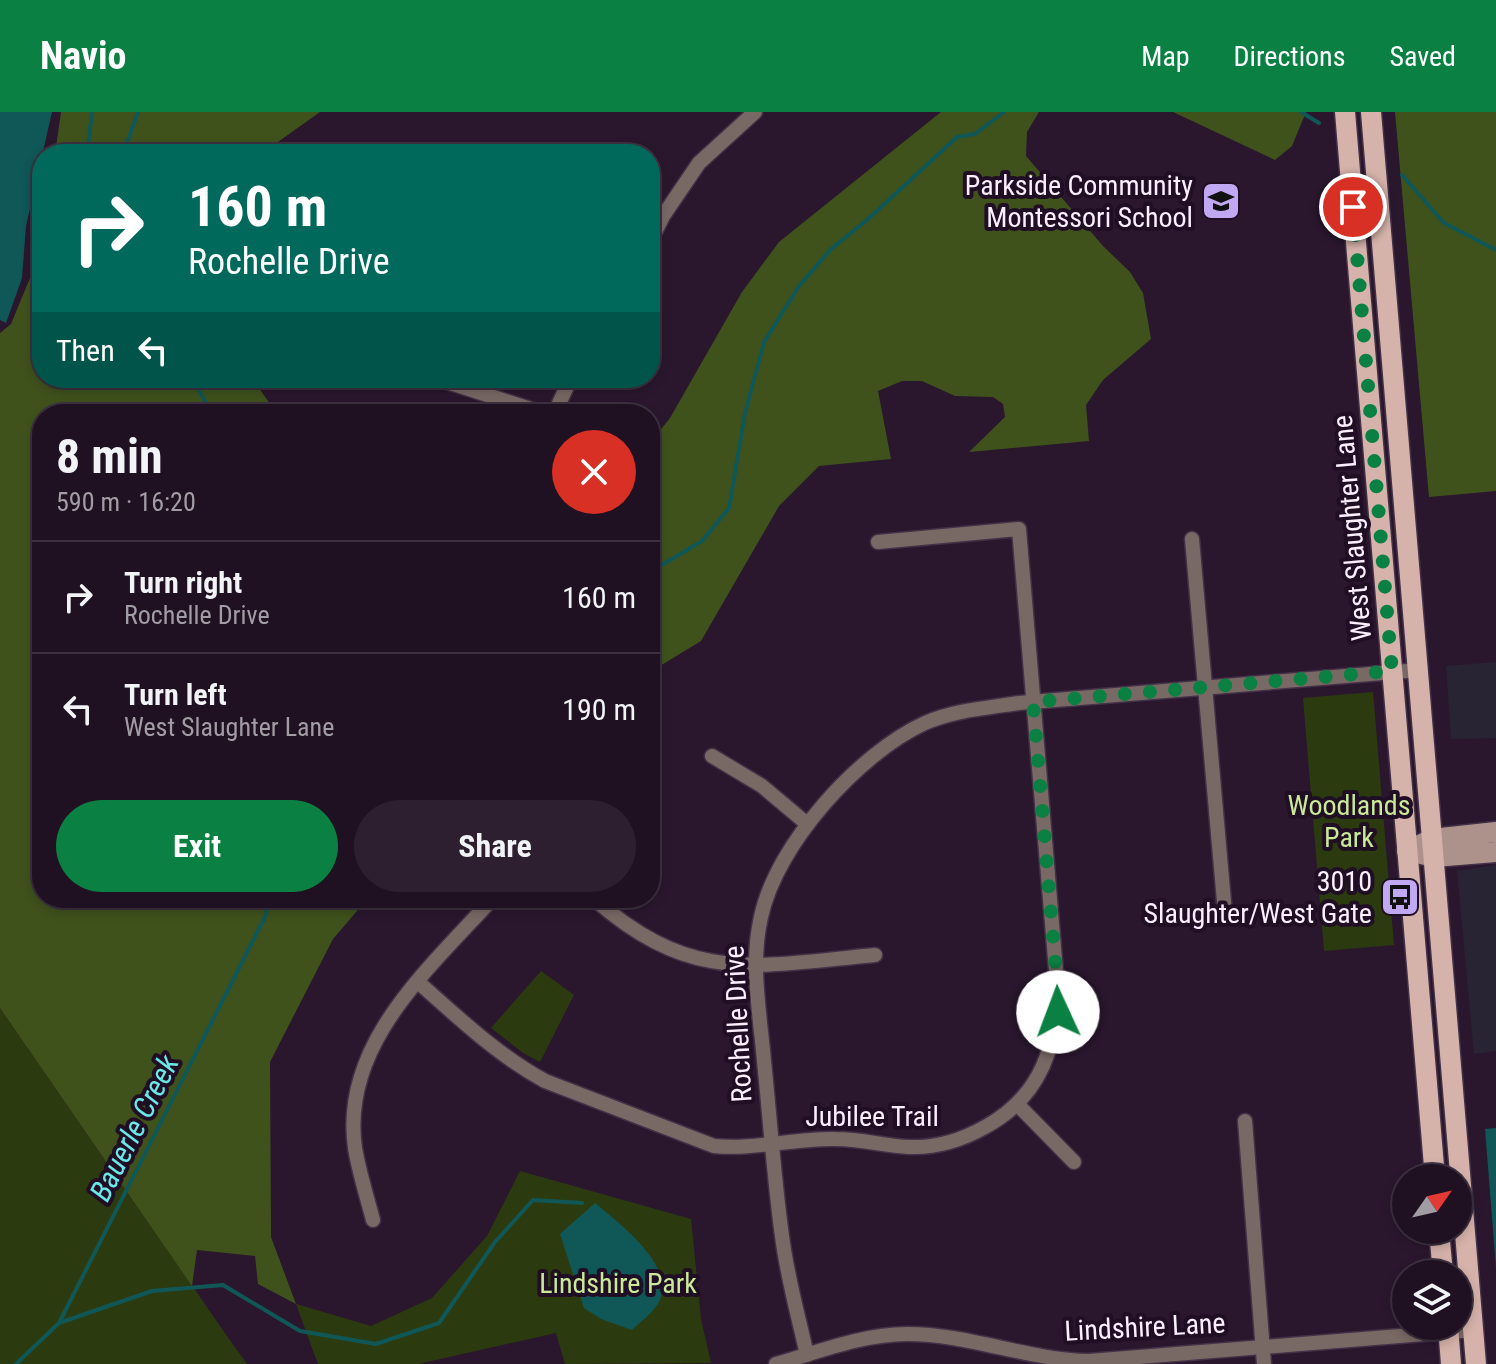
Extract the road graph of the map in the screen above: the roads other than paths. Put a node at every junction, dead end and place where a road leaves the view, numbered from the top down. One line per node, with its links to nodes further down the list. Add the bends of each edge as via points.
1 (755, 112): 4 (street, via 699,163)
2 (1345, 112): 6 (main road, West Slaughter Lane)
3 (1371, 112): 5 (main road, West Slaughter Lane)
4 (660, 222)
5 (1383, 256): 6 (main road); 11 (main road, West Slaughter Lane)
6 (1357, 258): 12 (main road, West Slaughter Lane)
7 (466, 388): 8 (street)
8 (515, 404)
9 (1192, 539): 13 (street)
10 (878, 542): 14 (street, Jubilee Trail, via 1019,529)
11 (1419, 670): 12 (street, Rochelle Drive); 18 (main road, West Slaughter Lane)
12 (1392, 671): 13 (street, Rochelle Drive); 19 (main road, West Slaughter Lane)
13 (1205, 689): 14 (street, Rochelle Drive); 23 (street)
14 (1033, 702): 16 (street, Rochelle Drive, via 957,712 909,731 858,771); 27 (street, Jubilee Trail, via 1058,1012 1041,1071)
15 (712, 756): 16 (street, via 762,786)
16 (806, 823): 25 (street, Rochelle Drive, via 767,895)
17 (1496, 832): 18 (main road)
18 (1433, 848): 19 (main road); 20 (main road); 33 (main road, West Slaughter Lane)
19 (1407, 851): 31 (main road, West Slaughter Lane)
20 (1496, 852)
21 (484, 908): 26 (street)
22 (604, 908): 25 (street, via 669,950 732,966)
23 (1225, 913)
24 (875, 955): 25 (street)
25 (756, 966): 29 (street, Rochelle Drive)
26 (418, 982): 29 (street, Jubilee Trail, via 502,1056 545,1081 714,1146); 32 (street, via 367,1055 358,1088 355,1148)
27 (1018, 1105): 29 (street, Jubilee Trail, via 979,1131 937,1145 834,1139); 30 (street)
28 (1245, 1121): 36 (street)
29 (772, 1144): 37 (street, Rochelle Drive, via 786,1260)
30 (1074, 1162)
31 (1434, 1164)
32 (373, 1220)
33 (1474, 1330): 42 (main road, West Slaughter Lane)
34 (1392, 1334): 36 (street, Lindshire Lane)
35 (1449, 1340): 41 (main road)
36 (1262, 1347): 38 (street, Lindshire Lane); 40 (street)
37 (807, 1355): 38 (street, Lindshire Lane, via 907,1334); 39 (street, Lindshire Lane)
38 (1089, 1363)
39 (776, 1364)
40 (1264, 1364)
41 (1451, 1364)
42 (1476, 1364)

